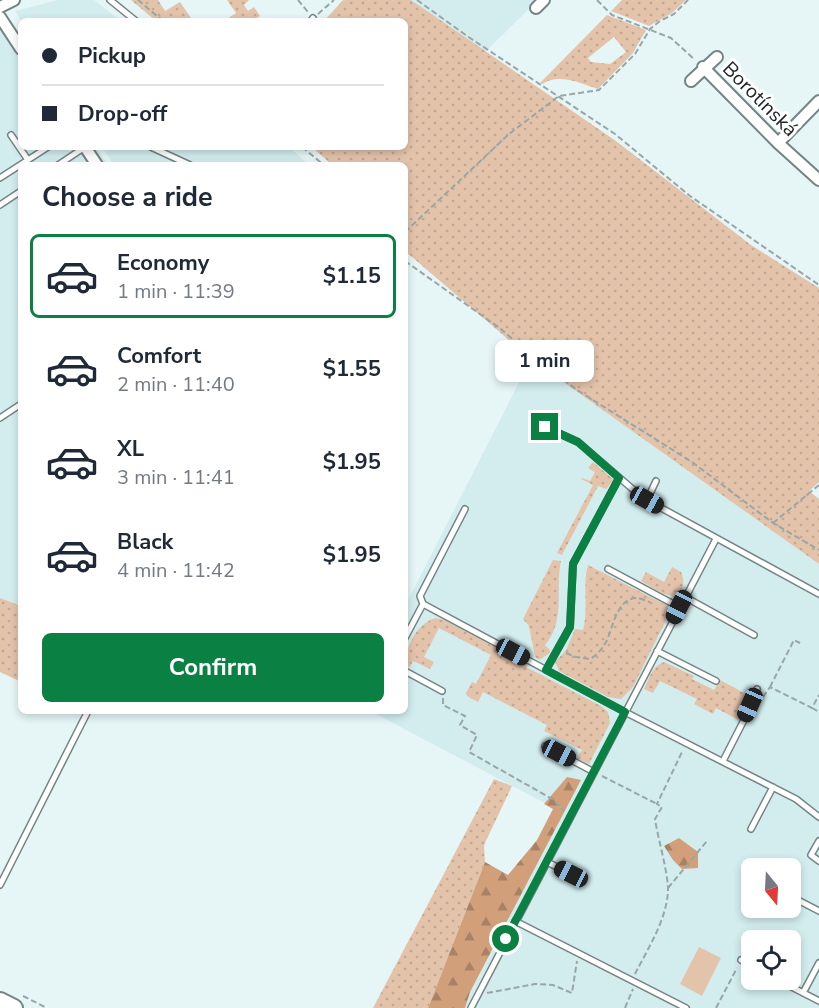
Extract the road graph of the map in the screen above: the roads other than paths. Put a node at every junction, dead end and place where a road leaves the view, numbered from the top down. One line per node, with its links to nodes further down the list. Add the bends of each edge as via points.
1 (14, 0): 3 (street)
2 (110, 0): 5 (lane)
3 (0, 7)
4 (0, 17): 6 (street)
5 (132, 18)
6 (18, 44)
7 (717, 57): 8 (street)
8 (704, 68): 9 (street); 12 (street, Borotínská)
9 (691, 81)
10 (819, 101): 12 (street)
11 (12, 135): 13 (lane)
12 (778, 143): 24 (street, Borotínská)
13 (18, 144)
14 (22, 150): 18 (lane)
15 (43, 150): 18 (lane)
16 (80, 150): 20 (lane)
17 (158, 150): 21 (lane)
18 (28, 160): 19 (lane)
19 (25, 162)
20 (62, 162)
21 (184, 162)
22 (18, 166): 23 (lane)
23 (1, 176)
24 (819, 180)
25 (18, 193): 26 (lane)
26 (0, 205)
27 (18, 406): 28 (lane)
28 (0, 418)
29 (545, 427): 30 (lane, via 578,442)
30 (619, 478): 32 (lane); 43 (lane, via 573,564 570,627)
31 (656, 481): 32 (lane)
32 (647, 500): 34 (lane)
33 (465, 509): 38 (lane, via 420,596)
34 (716, 539): 36 (lane); 37 (lane)
35 (608, 569): 39 (lane)
36 (819, 594)
37 (685, 597): 39 (lane); 41 (lane)
38 (423, 604): 40 (lane); 43 (lane)
39 (679, 607): 42 (lane)
40 (408, 632)
41 (754, 635)
42 (657, 651): 45 (lane); 48 (lane)
43 (546, 670): 48 (lane)
44 (408, 673): 47 (lane)
45 (716, 681)
46 (757, 688): 51 (lane)
47 (442, 691)
48 (625, 712): 51 (lane); 52 (lane)
49 (86, 714): 60 (lane)
50 (545, 746): 52 (lane)
51 (723, 761): 53 (lane)
52 (594, 772): 58 (lane)
53 (773, 787): 54 (lane, via 796,798); 55 (lane)
54 (819, 817)
55 (751, 829)
56 (819, 841): 57 (lane, via 811,855)
57 (819, 861)
58 (547, 862): 59 (lane); 63 (lane)
59 (571, 874)
60 (0, 885)
61 (801, 902): 62 (lane)
62 (819, 911)
63 (515, 921): 70 (lane); 71 (lane)
64 (819, 963): 66 (lane)
65 (798, 990): 66 (lane)
66 (804, 993): 67 (lane)
67 (819, 1000)
68 (0, 1001): 69 (main road)
69 (14, 1008)
70 (471, 1008)
71 (687, 1008)

